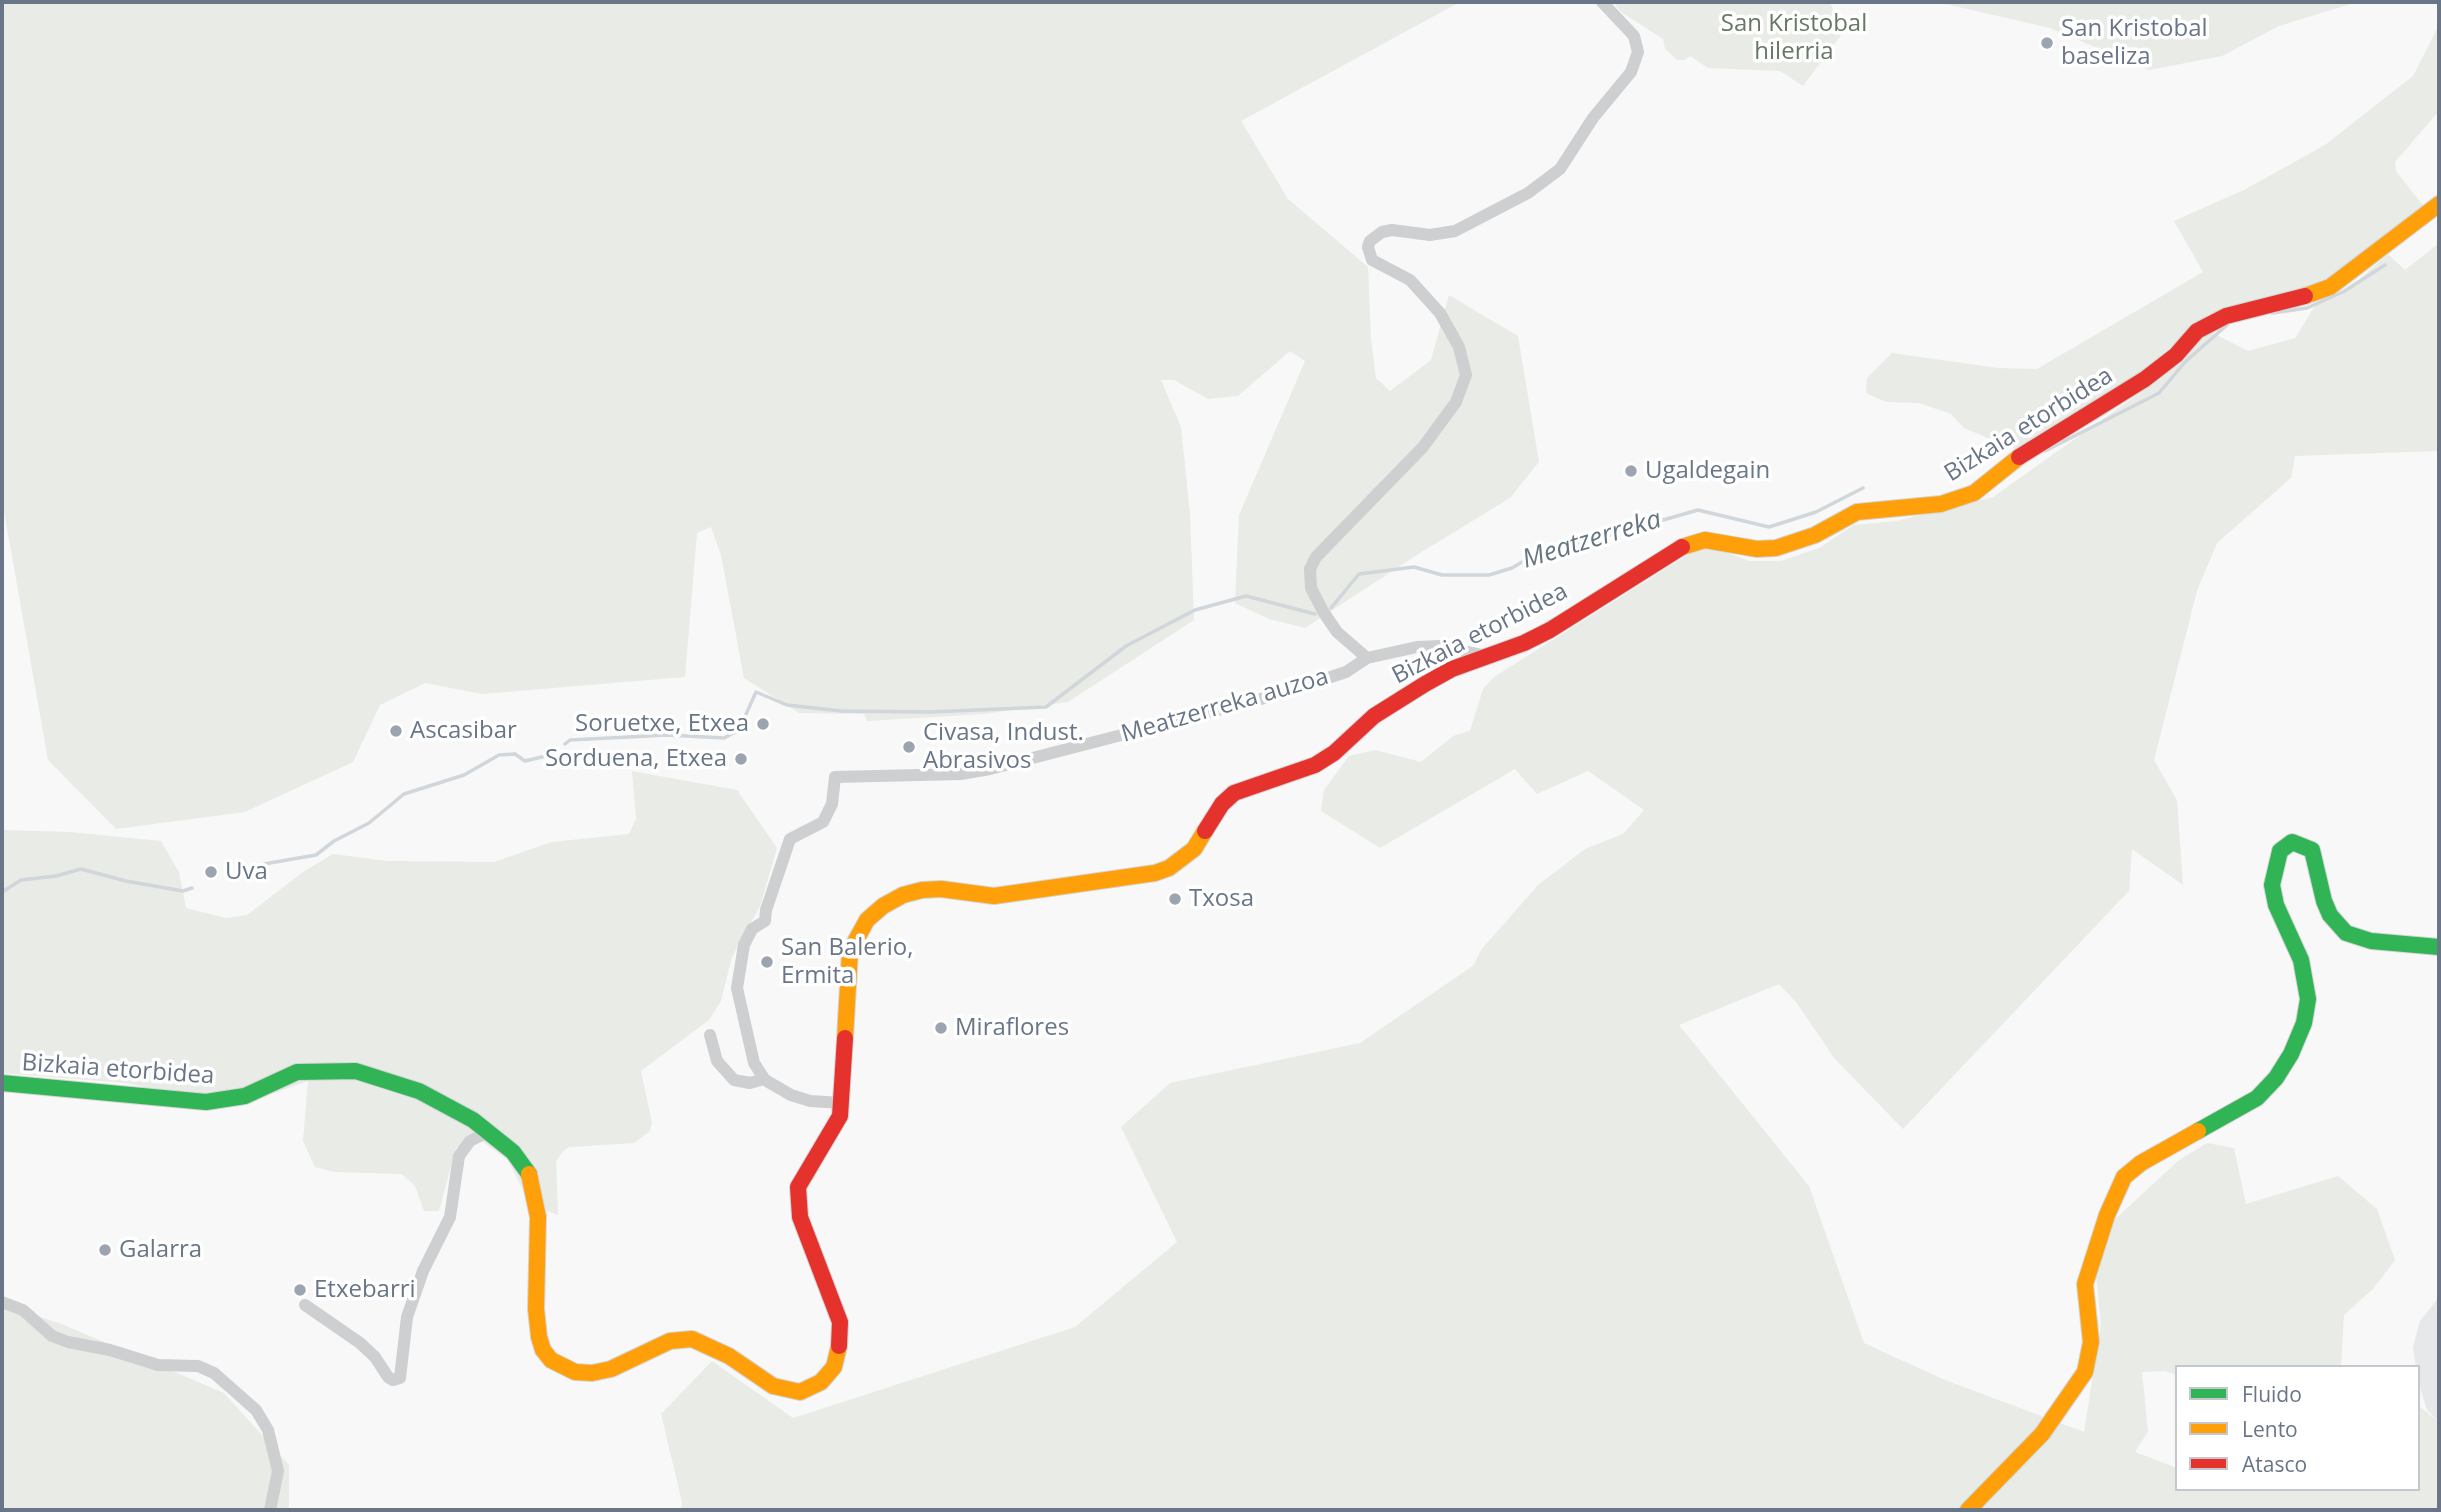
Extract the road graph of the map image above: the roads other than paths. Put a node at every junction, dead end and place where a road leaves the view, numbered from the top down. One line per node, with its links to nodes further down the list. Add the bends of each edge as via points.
1 (1602, 2): 4 (street, Meatzerreka auzoa, via 1634,36 1638,51 1631,72 1560,169 1528,193 1455,231 1430,235 1392,230 1370,241 1372,260 1410,280 1440,313 1459,347 1466,375 1456,402 1423,447 1311,567 1311,588 1324,613 1337,632)
2 (2439, 204): 3 (street, Bizkaia etorbidea, via 2330,287 2226,316 2197,331 2145,379 2024,453 1974,493 1941,504 1857,512 1815,535 1776,548 1690,542 1550,630)
3 (1487, 656): 4 (street, Meatzerreka auzoa, via 1431,645); 9 (street, Bizkaia etorbidea, via 1452,669 1391,705 1315,765 1234,793 1194,849 1169,868 994,896 922,890 883,906 867,920 850,951)
4 (1367, 658): 7 (street, Meatzerreka auzoa, via 1346,672 1300,688 990,769 961,774 835,776 832,804 823,822 790,839 765,921 752,929 744,945 738,1004 754,1063)
5 (2439, 947): 14 (street, via 2371,941 2346,933 2324,901 2312,850 2292,842 2280,851 2272,885 2301,960 2308,999 2291,1054 2257,1098 2124,1177 2088,1268 2085,1284 2091,1342 2085,1372 2042,1434)
6 (710, 1035): 7 (street, via 717,1061 734,1080 750,1083)
7 (764, 1079): 9 (street, via 810,1101)
8 (2, 1083): 10 (street, Bizkaia etorbidea, via 206,1102 245,1096 297,1072 356,1071 419,1091)
9 (842, 1103): 10 (street, Bizkaia etorbidea, via 840,1116 797,1187 797,1202 842,1336 834,1367 821,1382 800,1392 772,1386 729,1356 692,1339 670,1341 611,1369 592,1373 575,1372 551,1360 543,1350 536,1309 536,1197 528,1171)
10 (488, 1132): 12 (street, via 470,1141 459,1156 450,1217 425,1265 409,1310 400,1378 388,1377 365,1347)
11 (2, 1302): 13 (street, via 23,1310 52,1336 68,1342 158,1365 198,1366 214,1373 256,1410 268,1430 278,1471)
12 (305, 1305)
13 (270, 1510)
14 (1968, 1510)

